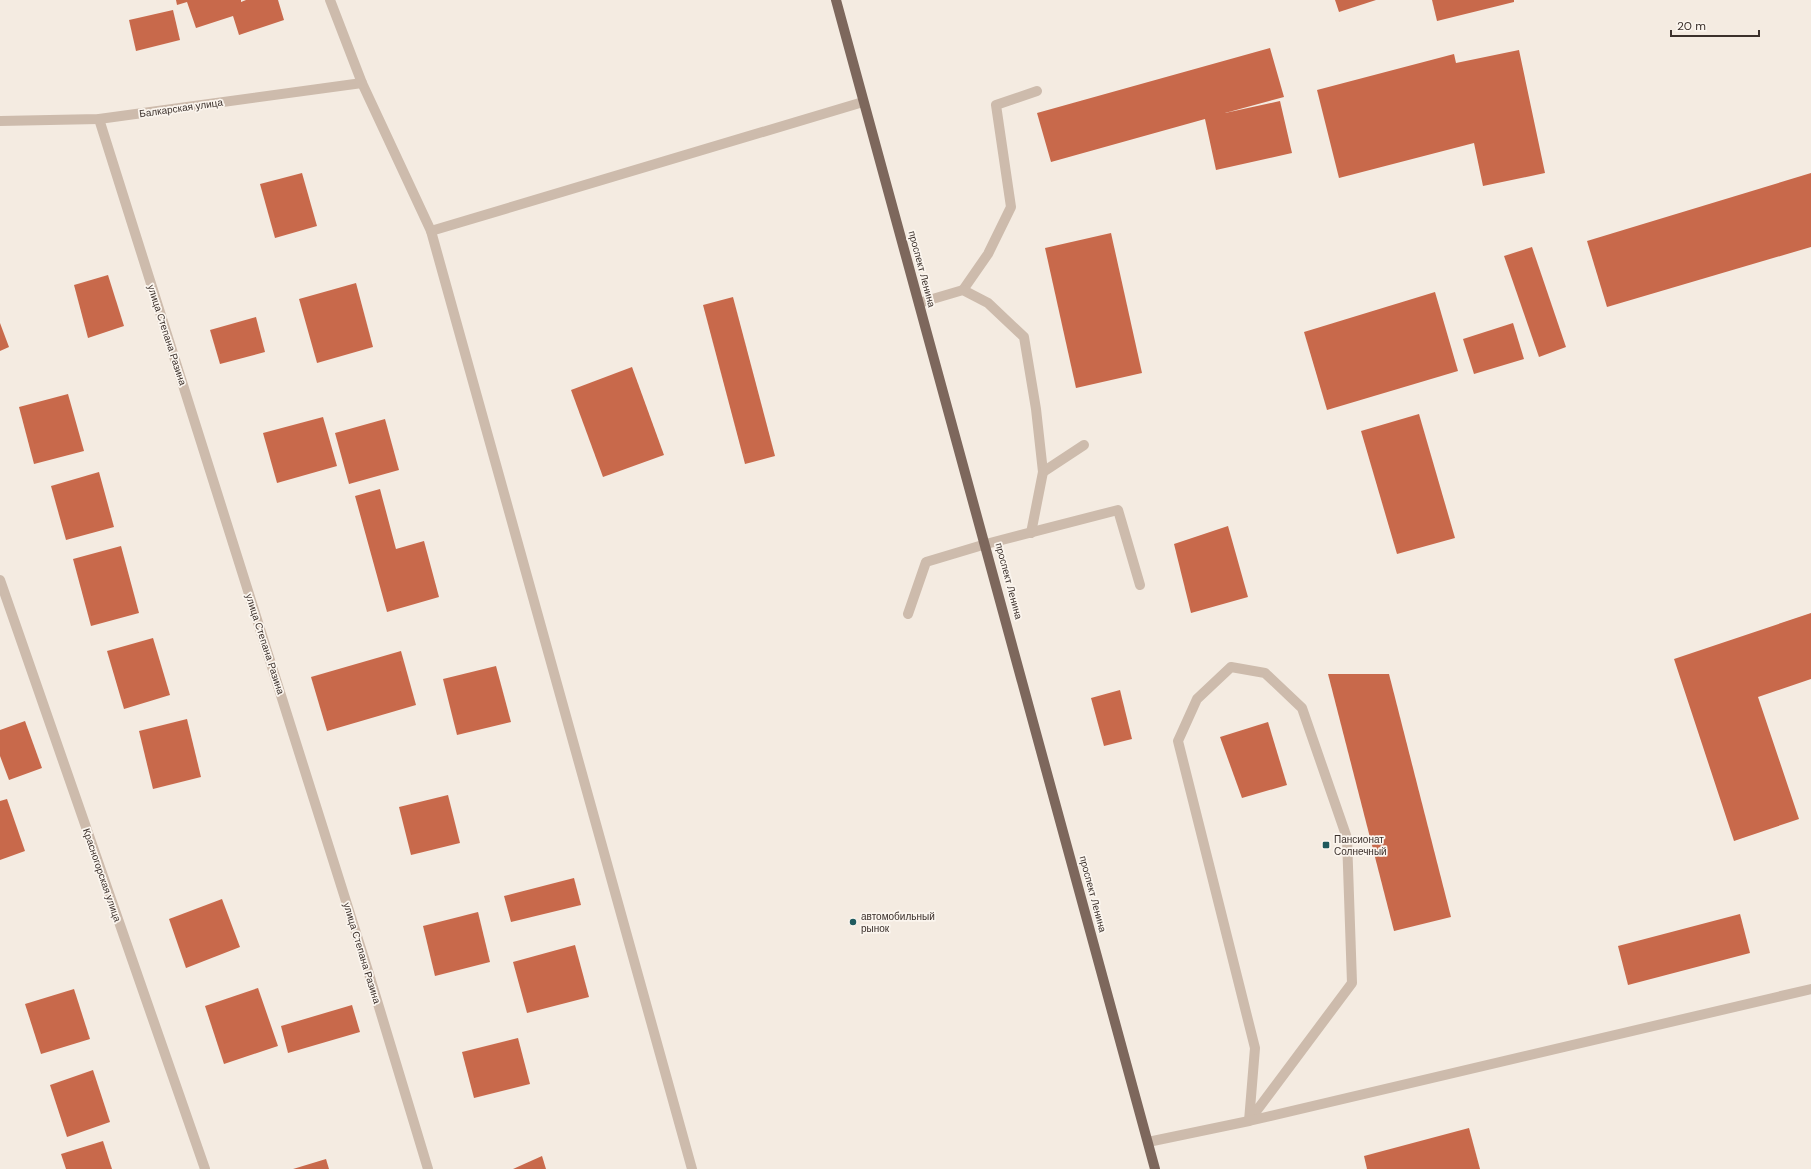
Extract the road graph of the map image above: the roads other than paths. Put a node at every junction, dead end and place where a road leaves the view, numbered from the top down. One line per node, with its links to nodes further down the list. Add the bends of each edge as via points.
1 (330, 0): 3 (street)
2 (836, 0): 5 (main road, проспект Ленина)
3 (362, 83): 6 (street, Балкарская улица); 8 (street)
4 (1037, 91): 9 (street, via 996,105 1011,206 988,254)
5 (863, 102): 8 (street); 10 (main road, проспект Ленина)
6 (99, 119): 7 (street, Балкарская улица); 22 (street, улица Степана Разина, via 369,974)
7 (0, 121)
8 (430, 231): 23 (street)
9 (963, 290): 10 (street); 12 (street, via 988,303 1024,336)
10 (919, 303): 14 (main road, проспект Ленина)
11 (1084, 445): 12 (street)
12 (1043, 472): 13 (street)
13 (1031, 533): 14 (street); 16 (street, via 1118,510)
14 (986, 544): 17 (street, via 926,562); 20 (main road, проспект Ленина)
15 (0, 580): 21 (street, Красногорская улица)
16 (1140, 585)
17 (908, 614)
18 (1811, 989): 19 (street)
19 (1249, 1121): 19 (street, via 1352,983 1347,838 1302,708 1265,673 1231,667 1197,699 1178,741 1254,1048); 20 (street)
20 (1148, 1142): 24 (main road, проспект Ленина)
21 (205, 1169)
22 (428, 1169)
23 (692, 1169)
24 (1155, 1169)

